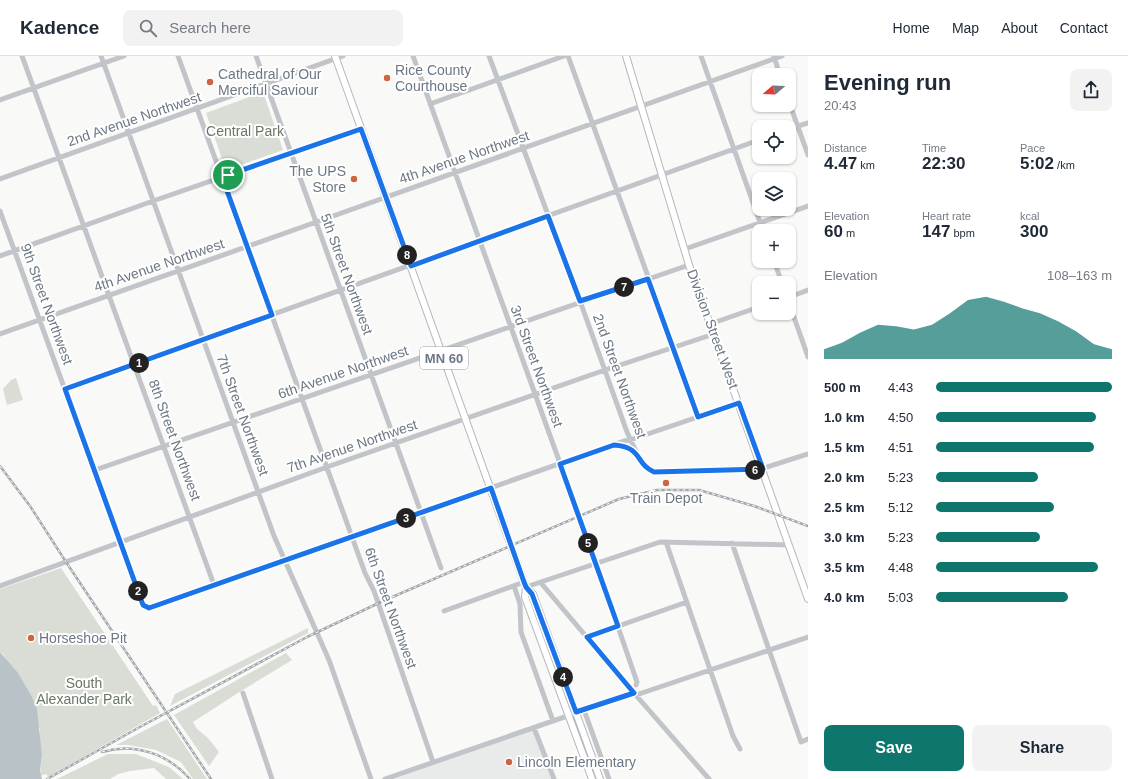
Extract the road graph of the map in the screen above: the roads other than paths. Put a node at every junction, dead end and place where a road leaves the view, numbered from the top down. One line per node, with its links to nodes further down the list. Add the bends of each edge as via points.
1 (22, 56): 21 (street, 8th Street Northwest)
2 (101, 56): 16 (street, 7th Street Northwest)
3 (124, 56): 16 (street)
4 (178, 56): 25 (street, 6th Street Northwest)
5 (256, 56): 20 (street, 5th Street Northwest)
6 (343, 56): 14 (street, 2nd Avenue Northwest)
7 (413, 56): 23 (street, 3rd Street Northwest)
8 (489, 56): 18 (street, 2nd Street Northwest)
9 (564, 56): 18 (street)
10 (568, 56): 28 (street)
11 (626, 56): 24 (main road, Division Street West)
12 (702, 56): 19 (street)
13 (782, 56): 15 (street, 4th Avenue Northwest)
14 (335, 57): 20 (street, 2nd Avenue Northwest); 30 (main road, MN 60)
15 (774, 57): 17 (street); 19 (street, 4th Avenue Northwest)
16 (103, 63): 21 (street); 31 (street, 7th Street Northwest)
17 (778, 68)
18 (498, 80): 23 (street); 33 (street, 2nd Street Northwest)
19 (710, 82): 24 (street, 4th Avenue Northwest); 34 (street)
20 (266, 84): 25 (street, 2nd Avenue Northwest); 35 (street, 5th Street Northwest)
21 (34, 88): 22 (street); 37 (street, 8th Street Northwest)
22 (0, 100)
23 (430, 104): 38 (street, 3rd Street Northwest)
24 (642, 107): 28 (street, 4th Avenue Northwest); 39 (main road, Division Street West)
25 (198, 109): 31 (street, 2nd Avenue Northwest); 40 (street, 6th Street Northwest)
26 (793, 112): 29 (street)
27 (808, 122): 29 (street)
28 (593, 124): 33 (street, 4th Avenue Northwest); 42 (street)
29 (798, 126): 36 (street)
30 (361, 129): 35 (street); 43 (main road, MN 60)
31 (128, 133): 37 (street, 2nd Avenue Northwest); 44 (street, 7th Street Northwest)
32 (752, 143): 34 (street)
33 (524, 148): 38 (street, 4th Avenue Northwest); 47 (street, 2nd Street Northwest)
34 (734, 149): 39 (street); 49 (street)
35 (291, 153): 40 (street); 48 (street, 5th Street Northwest)
36 (808, 155)
37 (58, 158): 41 (street, 2nd Avenue Northwest); 50 (street, 8th Street Northwest)
38 (455, 173): 43 (street, 4th Avenue Northwest); 51 (street, 3rd Street Northwest)
39 (663, 175): 42 (street); 53 (main road, Division Street West)
40 (222, 177): 44 (street); 52 (street, 6th Street Northwest)
41 (0, 179)
42 (617, 191): 47 (street); 59 (street)
43 (386, 197): 48 (street, 4th Avenue Northwest); 57 (main road, MN 60)
44 (153, 201): 50 (street); 58 (street, 7th Street Northwest)
45 (808, 206): 49 (street)
46 (0, 211): 54 (street, 9th Street Northwest)
47 (548, 216): 51 (street); 64 (street, 2nd Street Northwest)
48 (316, 223): 52 (street, 4th Avenue Northwest); 60 (street, 5th Street Northwest)
49 (761, 223): 53 (street)
50 (83, 226): 54 (street); 63 (street, 8th Street Northwest)
51 (479, 241): 57 (street); 70 (street, 3rd Street Northwest)
52 (247, 246): 58 (street, 4th Avenue Northwest); 66 (street, 6th Street Northwest)
53 (685, 249): 56 (main road, Division Street West)
54 (15, 251): 55 (street); 67 (street, 9th Street Northwest)
55 (0, 256)
56 (689, 264): 59 (street, 6th Avenue Northwest); 69 (main road, Division Street West)
57 (411, 266): 60 (street); 75 (main road, MN 60)
58 (178, 270): 63 (street, 4th Avenue Northwest); 73 (street, 7th Street Northwest)
59 (648, 279): 64 (street, 6th Avenue Northwest); 74 (street)
60 (341, 290): 66 (street); 79 (street, 5th Street Northwest)
61 (808, 290): 62 (street)
62 (796, 294)
63 (109, 295): 67 (street, 4th Avenue Northwest); 77 (street, 8th Street Northwest)
64 (580, 301): 70 (street, 6th Avenue Northwest); 78 (street, 2nd Street Northwest)
65 (752, 309): 69 (street)
66 (272, 315): 73 (street); 82 (street, 6th Street Northwest)
67 (40, 320): 71 (street, 4th Avenue Northwest); 80 (street, 9th Street Northwest)
68 (795, 320): 76 (street)
69 (710, 324): 72 (main road, Division Street West)
70 (510, 326): 75 (street, 6th Avenue Northwest); 81 (street, 3rd Street Northwest)
71 (0, 334)
72 (714, 334): 74 (street, 7th Avenue Northwest); 83 (main road, Division Street West)
73 (204, 339): 77 (street); 86 (street, 7th Street Northwest)
74 (674, 348): 78 (street, 7th Avenue Northwest); 84 (street)
75 (441, 350): 79 (street, 6th Avenue Northwest); 85 (main road, MN 60)
76 (808, 357)
77 (134, 364): 80 (street); 90 (street, 8th Street Northwest)
78 (605, 370): 81 (street, 7th Avenue Northwest); 87 (street, 2nd Street Northwest)
79 (371, 374): 82 (street, 6th Avenue Northwest); 88 (street, 5th Street Northwest)
80 (65, 389): 96 (street, 9th Street Northwest)
81 (535, 395): 85 (street, 7th Avenue Northwest); 93 (street, 3rd Street Northwest)
82 (302, 399): 86 (street, 6th Avenue Northwest); 94 (street, 6th Street Northwest)
83 (739, 403): 84 (street); 95 (main road, Division Street West)
84 (698, 417): 87 (street)
85 (466, 419): 88 (street, 7th Avenue Northwest); 97 (main road, MN 60)
86 (234, 422): 90 (street, 6th Avenue Northwest); 98 (street, 7th Street Northwest)
87 (630, 440): 89 (street); 92 (street, 2nd Street Northwest)
88 (396, 443): 94 (street, 7th Avenue Northwest); 99 (street, 5th Street Northwest)
89 (614, 445): 92 (street, via 629,448); 93 (street)
90 (164, 446): 96 (street, 6th Avenue Northwest); 100 (street, 8th Street Northwest)
91 (808, 454): 95 (street)
92 (638, 456): 95 (street, via 649,470 658,473)
93 (560, 464): 97 (street); 107 (street, 3rd Street Northwest)
94 (327, 467): 98 (street, 7th Avenue Northwest); 101 (street, 6th Street Northwest)
95 (763, 469): 105 (main road, Division Street West)
96 (95, 470): 102 (street, 9th Street Northwest)
97 (491, 488): 99 (street); 111 (main road, MN 60)
98 (258, 492): 100 (street, 7th Avenue Northwest); 106 (street, 7th Street Northwest)
99 (422, 512): 101 (street); 108 (street, 5th Street Northwest)
100 (189, 516): 102 (street, 7th Avenue Northwest); 110 (street, 8th Street Northwest)
101 (352, 537): 106 (street); 132 (street, 6th Street Northwest, via 374,591)
102 (120, 542): 110 (street, 9th Street Northwest, via 146,607); 112 (street, 7th Avenue Northwest)
103 (666, 542): 104 (street); 107 (street); 115 (street)
104 (732, 543): 105 (street); 120 (street)
105 (789, 545): 114 (main road, Division Street West)
106 (284, 561): 110 (street); 134 (street, 7th Street Northwest, via 329,660)
107 (596, 563): 109 (street); 117 (street, 3rd Street Northwest)
108 (441, 568)
109 (541, 582): 111 (street); 118 (street)
110 (214, 585)
111 (525, 585): 113 (street); 126 (main road, MN 60, via 532,594); 127 (main road, MN 60, via 525,597)
112 (0, 586)
113 (514, 586): 116 (street); 128 (street, via 520,604 521,632)
114 (808, 599)
115 (687, 602): 117 (street); 121 (street)
116 (444, 611)
117 (618, 626): 118 (street); 122 (street, 3rd Street Northwest)
118 (587, 637): 124 (street)
119 (808, 637): 120 (street)
120 (769, 651): 121 (street); 130 (street, via 801,742)
121 (711, 671): 124 (street); 131 (street, via 733,736)
122 (636, 685)
123 (243, 693): 133 (street)
124 (635, 694): 125 (street); 140 (street)
125 (584, 710): 126 (street); 139 (street)
126 (576, 712): 127 (street); 138 (main road, MN 60)
127 (569, 715): 128 (street); 137 (main road, MN 60)
128 (553, 721): 129 (street)
129 (534, 728): 132 (street); 136 (street)
130 (808, 739)
131 (740, 749)
132 (433, 762): 135 (street)
133 (272, 779)
134 (371, 779)
135 (385, 779)
136 (554, 779)
137 (592, 779)
138 (600, 779)
139 (609, 779)
140 (709, 779)

